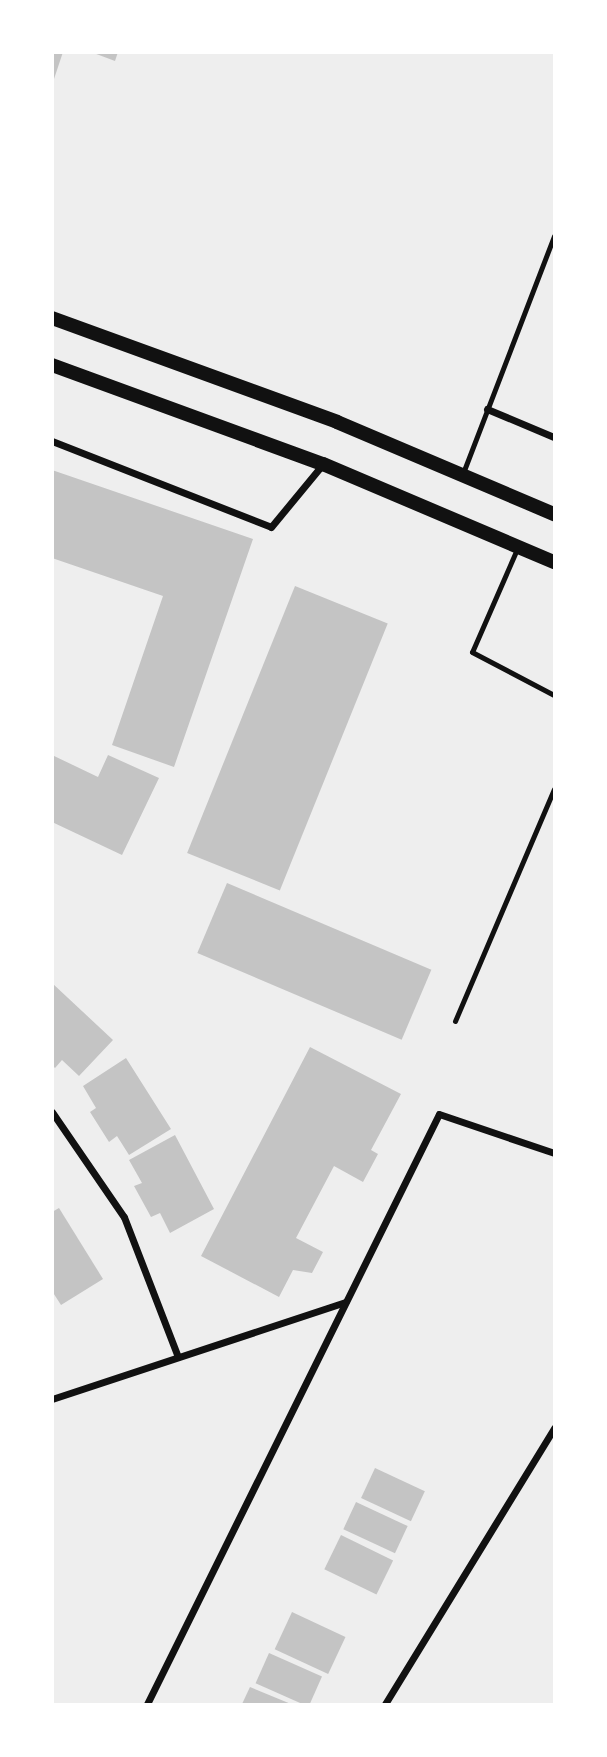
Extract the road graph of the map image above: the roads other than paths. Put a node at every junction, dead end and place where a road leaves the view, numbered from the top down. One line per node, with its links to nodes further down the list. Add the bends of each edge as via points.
1 (555, 236): 4 (lane)
2 (52, 318): 8 (main road)
3 (52, 365): 7 (main road)
4 (487, 410): 5 (street); 8 (lane)
5 (555, 437)
6 (52, 442): 7 (street, via 271,527)
7 (323, 464): 10 (main road)
8 (463, 473): 9 (main road)
9 (555, 514)
10 (518, 546): 11 (main road); 12 (lane, via 472,652)
11 (555, 562)
12 (555, 695)
13 (555, 789): 14 (lane)
14 (455, 1021)
15 (52, 1112): 18 (street, via 124,1216)
16 (555, 1153): 17 (street, via 439,1114)
17 (345, 1302): 18 (street); 21 (street)
18 (178, 1357): 19 (street)
19 (52, 1398)
20 (555, 1428): 22 (street)
21 (147, 1704)
22 (385, 1704)

